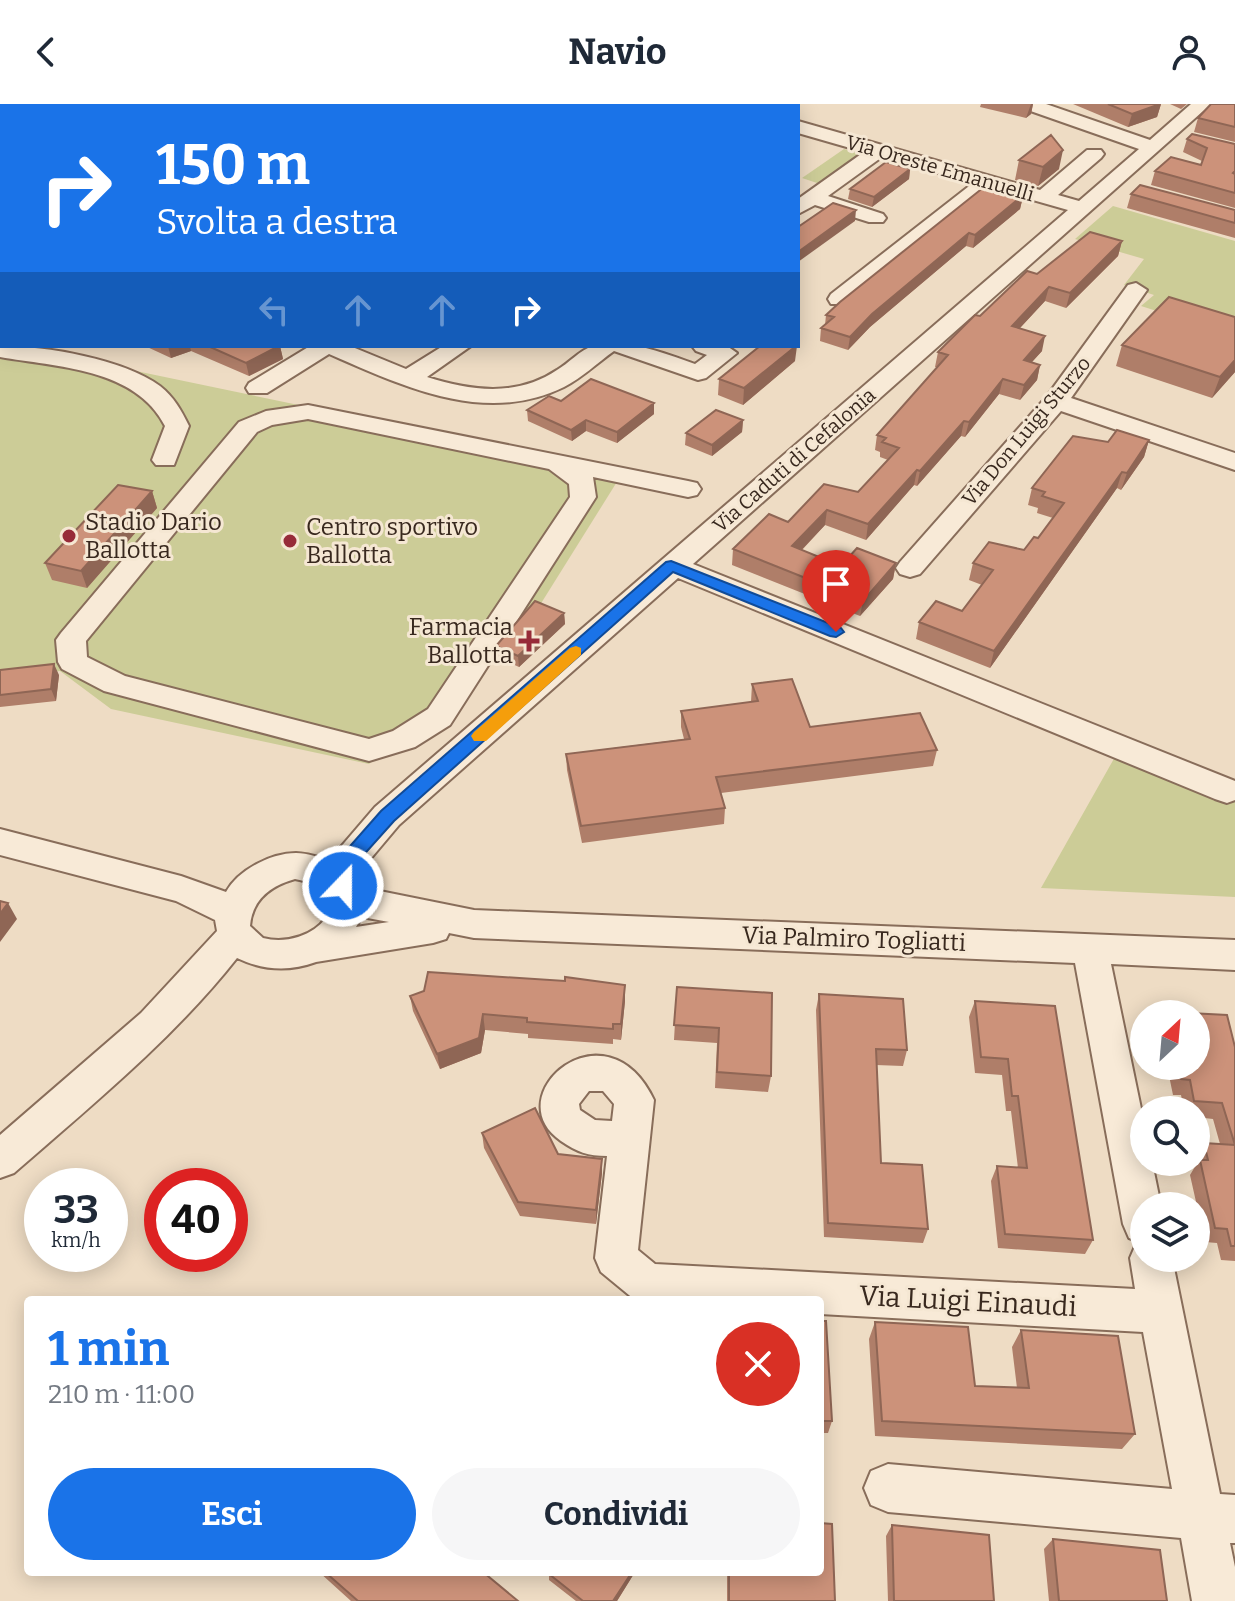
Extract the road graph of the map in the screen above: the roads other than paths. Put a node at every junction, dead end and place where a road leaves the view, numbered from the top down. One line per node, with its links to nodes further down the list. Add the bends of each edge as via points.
1 (1028, 104): 2 (street)
2 (1177, 126): 7 (street, Via Caduti di Cefalonia)
3 (800, 128): 4 (street, Via Oreste Emanuelli)
4 (878, 151): 6 (street, Via Oreste Emanuelli); 10 (street)
5 (1094, 154): 9 (street)
6 (987, 182): 9 (street, Via Oreste Emanuelli); 15 (street)
7 (1111, 183): 8 (street); 11 (street, Via Caduti di Cefalonia)
8 (1137, 190)
9 (1044, 197): 11 (street, Via Oreste Emanuelli)
10 (803, 206): 12 (street); 13 (street)
11 (1082, 208): 30 (street, Via Caduti di Cefalonia)
12 (876, 218)
13 (856, 232)
14 (1136, 290): 25 (street, Via Don Luigi Sturzo)
15 (839, 299)
16 (325, 348): 24 (street)
17 (333, 348): 23 (street)
18 (456, 348): 23 (street)
19 (603, 348): 23 (street, via 556,382 504,397 470,396)
20 (627, 348): 21 (street, via 698,373 725,353)
21 (710, 348)
22 (0, 350): 26 (street, via 112,372 143,385 165,404 177,426)
23 (409, 378)
24 (258, 388)
25 (1056, 401): 28 (street); 31 (street, Via Don Luigi Sturzo)
26 (165, 460)
27 (557, 462): 29 (street); 32 (street, via 582,481 583,497 439,717 404,739); 32 (street, via 308,412 266,418 248,427 71,640 73,662 115,684)
28 (1235, 462)
29 (688, 489)
30 (671, 565): 33 (street, Via Caduti di Cefalonia); 34 (street)
31 (910, 568)
32 (369, 750): 33 (street)
33 (430, 779): 35 (street, Via Caduti di Cefalonia)
34 (1227, 791)
35 (387, 816): 37 (street, Via Caduti di Cefalonia, via 331,850); 39 (street, Via Caduti di Cefalonia, via 351,858)
36 (0, 842): 38 (street, Via Palmiro Togliatti)
37 (282, 869): 38 (street, Via Palmiro Togliatti, via 226,877); 39 (street, Via Palmiro Togliatti, via 324,870); 40 (street, via 244,889)
38 (134, 875): 40 (street, Via Palmiro Togliatti, via 209,899)
39 (346, 893): 41 (street, Via Palmiro Togliatti); 43 (street, via 347,915 340,928)
40 (235, 923): 44 (street, Via Palmiro Togliatti, via 244,943); 46 (street, via 205,975)
41 (474, 924): 42 (street, Via Palmiro Togliatti); 43 (street, Via Palmiro Togliatti)
42 (1090, 948): 45 (street, Via Palmiro Togliatti); 49 (street)
43 (312, 949): 44 (street, Via Palmiro Togliatti)
44 (270, 954): 46 (street)
45 (1235, 955)
46 (162, 1021): 48 (street)
47 (630, 1139): 51 (street, Via Luigi Einaudi, via 616,1258 647,1284)
48 (0, 1160)
49 (1138, 1192)
50 (1154, 1272): 51 (street)
51 (1161, 1312): 53 (street)
52 (888, 1488): 53 (street)
53 (1218, 1517): 54 (street)
54 (1217, 1601)

